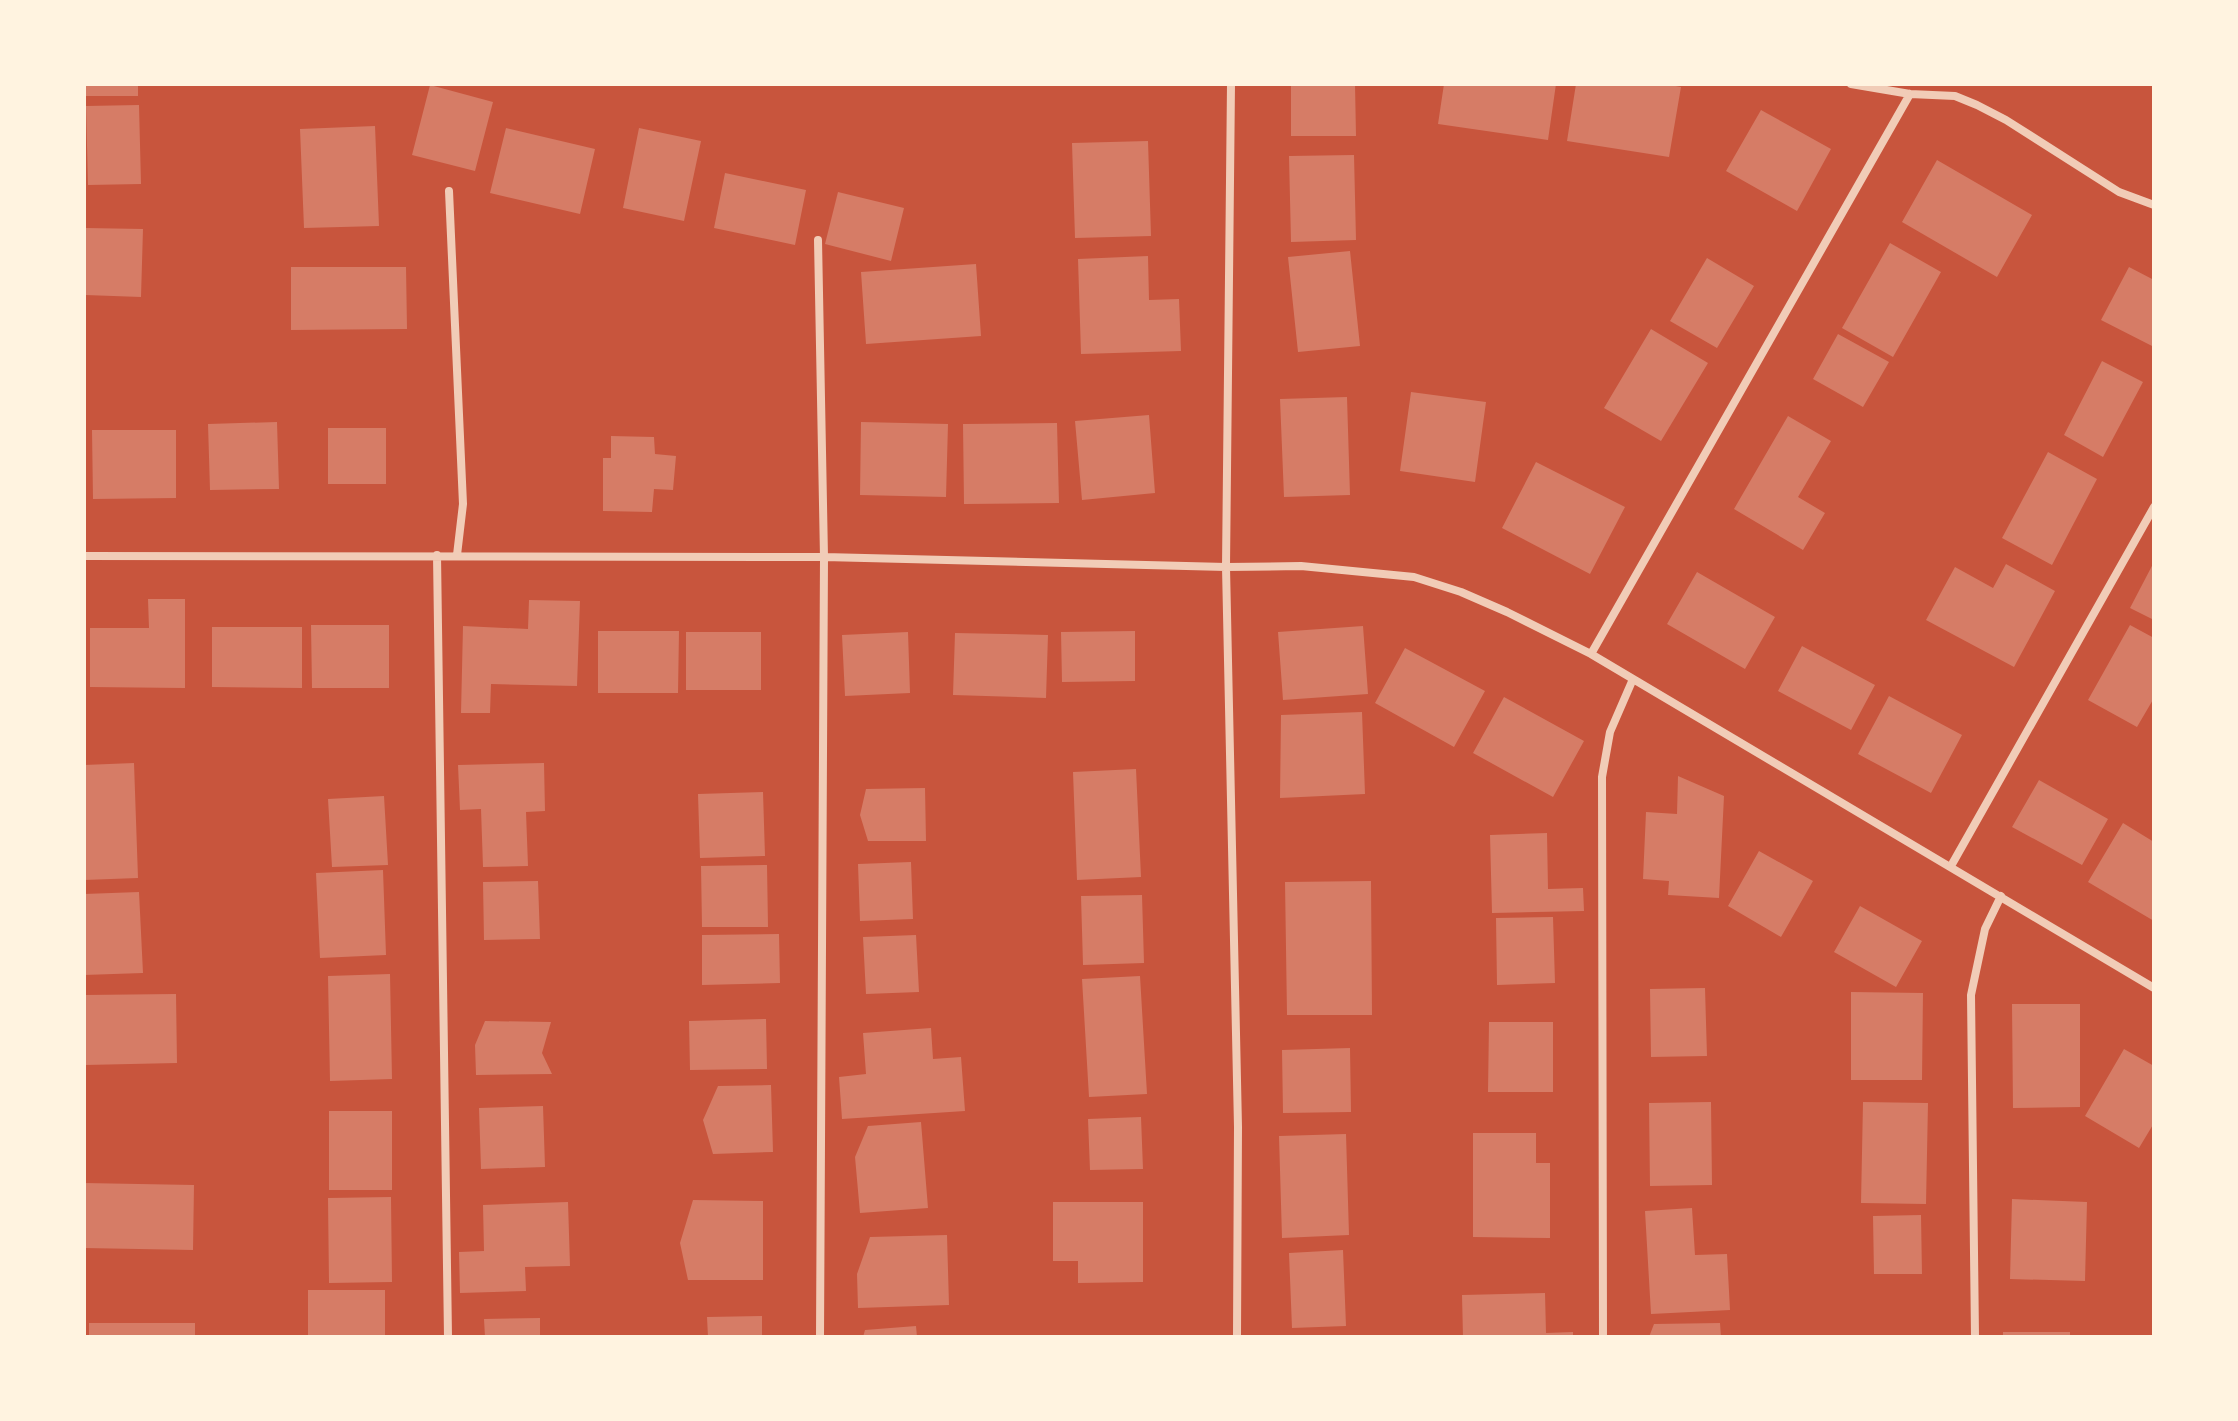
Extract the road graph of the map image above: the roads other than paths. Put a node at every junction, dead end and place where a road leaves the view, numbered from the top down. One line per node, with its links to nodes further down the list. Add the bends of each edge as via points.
1 (1231, 84): 12 (street)
2 (1851, 84): 3 (street)
3 (1910, 94): 5 (street, via 1955,96 1977,105 2119,192); 13 (street)
4 (449, 191): 9 (street, via 463,504)
5 (2154, 205)
6 (818, 240): 11 (street)
7 (2154, 507): 15 (street)
8 (437, 555): 9 (street); 10 (street); 18 (street)
9 (457, 555): 11 (street)
10 (84, 556)
11 (824, 557): 12 (street); 19 (street)
12 (1226, 567): 13 (street, via 1301,566 1414,577 1507,612); 20 (street)
13 (1591, 654): 14 (street)
14 (1633, 679): 15 (street); 21 (street, via 1610,732 1602,777)
15 (1951, 866): 16 (street)
16 (2001, 896): 17 (street); 22 (street, via 1985,929 1971,995)
17 (2154, 988)
18 (448, 1337)
19 (820, 1337)
20 (1237, 1337)
21 (1603, 1337)
22 (1975, 1337)

